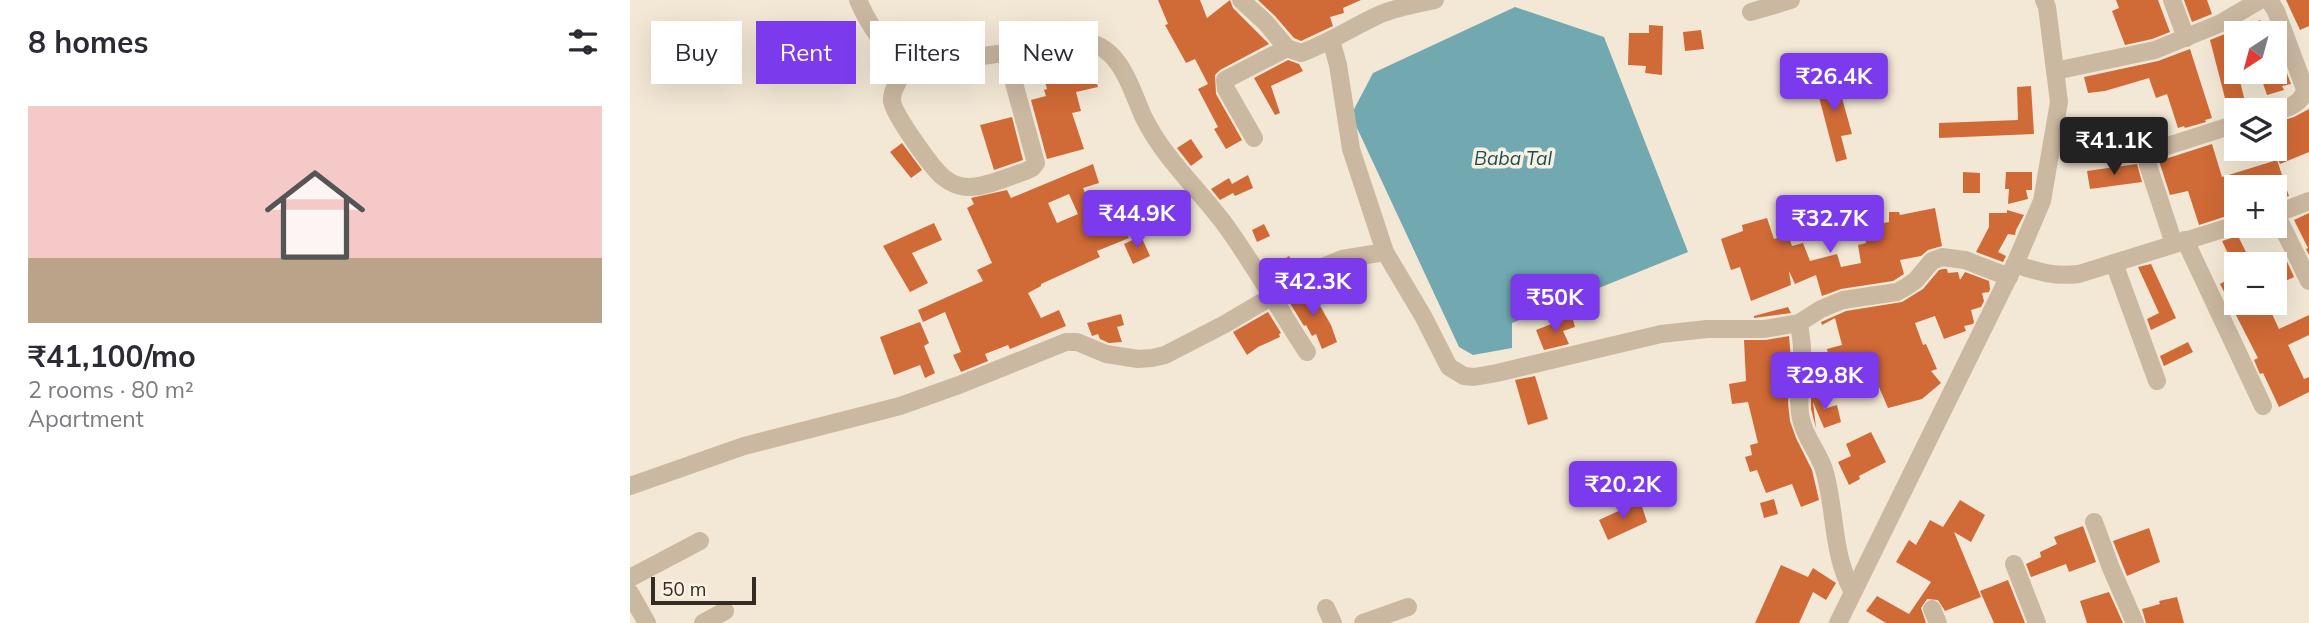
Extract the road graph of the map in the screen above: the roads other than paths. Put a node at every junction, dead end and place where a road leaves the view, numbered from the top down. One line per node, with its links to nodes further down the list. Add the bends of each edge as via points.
1 (858, 0): 10 (street)
2 (1241, 0): 14 (street)
3 (1435, 0): 12 (street, via 1384,13)
4 (1791, 0): 9 (street)
5 (2044, 0): 15 (street)
6 (2172, 0): 11 (street)
7 (2260, 0): 11 (street)
8 (2269, 0): 18 (street, via 2305,89 2300,101)
9 (1751, 12)
10 (870, 24)
11 (2186, 38): 15 (street, via 2119,59)
12 (1331, 40): 14 (street, via 1301,53); 26 (street, via 1351,149)
13 (1098, 44): 30 (street, via 1119,64 1164,153 1220,218)
14 (1287, 48): 20 (street, via 1225,80)
15 (2055, 71): 28 (street, via 2059,102 2042,201)
16 (897, 84): 17 (street, via 892,100 896,111 929,161 944,178 970,188 1026,171 1036,163)
17 (1014, 84)
18 (2287, 107)
19 (2224, 128): 25 (street, via 2158,149 2147,158)
20 (1254, 138)
21 (2309, 201): 22 (street)
22 (2287, 209)
23 (2224, 229): 25 (street)
24 (2287, 238): 29 (street)
25 (2179, 242): 27 (street); 34 (street)
26 (1385, 252): 30 (street, via 1342,259); 31 (street, via 1449,367 1464,376 1497,373 1661,334)
27 (2114, 263): 28 (street, via 2061,276); 33 (street)
28 (2012, 271): 31 (street, via 1942,257 1897,292 1843,300); 40 (street)
29 (2309, 281)
30 (1271, 298): 32 (street); 35 (street, via 1165,355 1138,359 1066,342 900,405 744,446)
31 (1799, 323): 40 (street, via 1801,419 1826,474 1839,560)
32 (1307, 352)
33 (2157, 382)
34 (2263, 406)
35 (630, 486)
36 (2094, 522): 49 (street)
37 (701, 541): 39 (street)
38 (2014, 564): 48 (street)
39 (630, 578)
40 (1853, 592): 47 (street)
41 (630, 593): 44 (street)
42 (1408, 607): 46 (street)
43 (725, 611): 45 (street)
44 (647, 623)
45 (703, 623)
46 (1363, 623)
47 (1838, 623)
48 (2038, 623)
49 (2135, 623)

